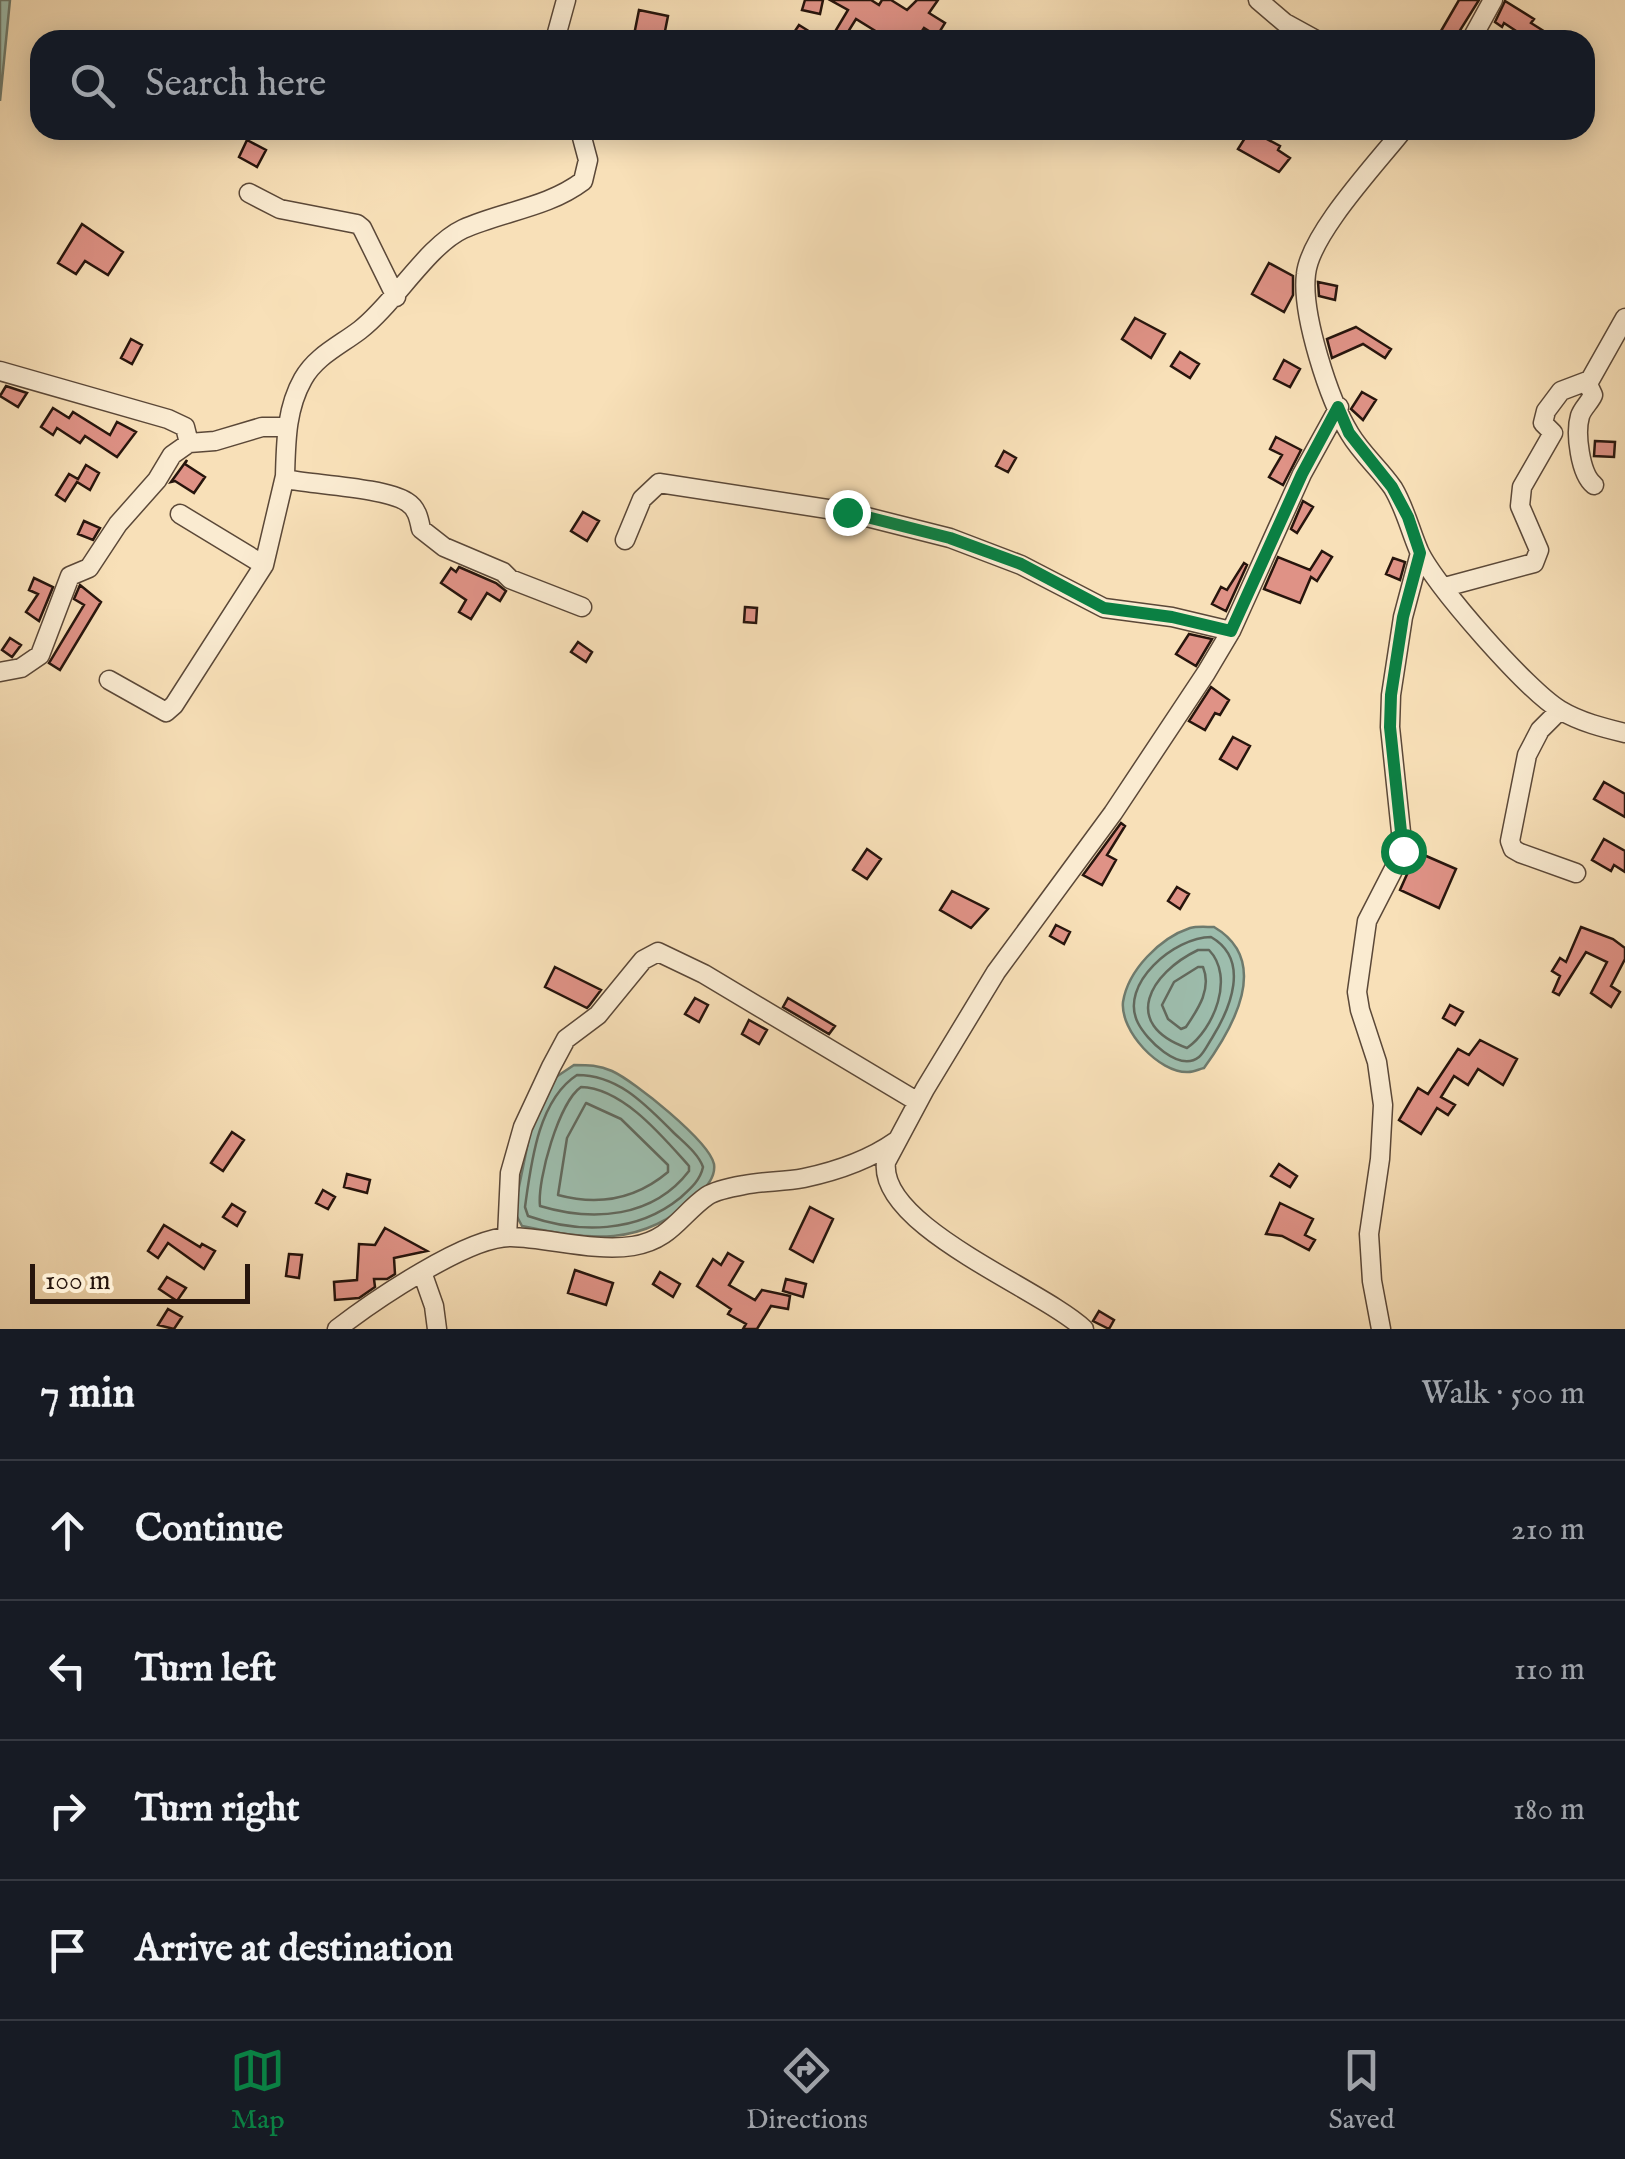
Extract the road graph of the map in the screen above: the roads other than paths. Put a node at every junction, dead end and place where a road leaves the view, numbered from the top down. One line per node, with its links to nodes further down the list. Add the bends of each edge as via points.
1 (566, 0): 4 (street)
2 (1258, 0): 5 (street)
3 (1493, 0): 6 (street)
4 (558, 30)
5 (1298, 30)
6 (1476, 30)
7 (583, 140): 10 (street, via 588,160 583,181 566,194 444,241)
8 (1396, 140): 14 (street, via 1310,255 1306,298)
9 (249, 193): 10 (street, via 280,209 357,224)
10 (396, 297): 15 (street, via 313,363)
11 (1625, 318): 13 (street)
12 (0, 371): 16 (street, via 168,419 185,428)
13 (1586, 382): 18 (street, via 1592,395 1579,418 1580,458); 23 (street, via 1552,400 1543,423 1553,433 1522,487 1520,506 1540,550 1534,563)
14 (1338, 407): 21 (street, via 1349,433 1392,487); 25 (street)
15 (286, 427): 16 (street); 17 (street)
16 (189, 443): 26 (street, via 172,455 89,568 70,576 40,655)
17 (285, 476): 22 (street); 24 (street, via 407,502 421,529 444,547)
18 (1594, 485)
19 (180, 514): 22 (street)
20 (625, 540): 25 (street, via 642,499 659,483 728,492 950,538 1021,564 1104,608)
21 (1420, 553): 23 (street); 38 (street, via 1391,695 1403,851 1366,922 1357,992 1383,1105 1369,1234)
22 (264, 564): 27 (street, via 166,712)
23 (1445, 587): 28 (street, via 1520,677)
24 (582, 607)
25 (1231, 631): 31 (street, via 1114,813 996,972)
26 (0, 672)
27 (109, 680)
28 (1560, 710): 29 (street); 30 (street, via 1527,755 1510,841 1520,853)
29 (1625, 734)
30 (1576, 873)
31 (918, 1102): 32 (street); 33 (street, via 658,952 598,1015 566,1038 551,1066 522,1127 510,1173)
32 (900, 1138): 33 (street, via 850,1165 708,1195 680,1224 632,1247); 37 (street, via 884,1174 892,1194 928,1228)
33 (508, 1237): 34 (street)
34 (422, 1272): 35 (street); 36 (street)
35 (337, 1329)
36 (437, 1329)
37 (1084, 1329)
38 (1381, 1329)

